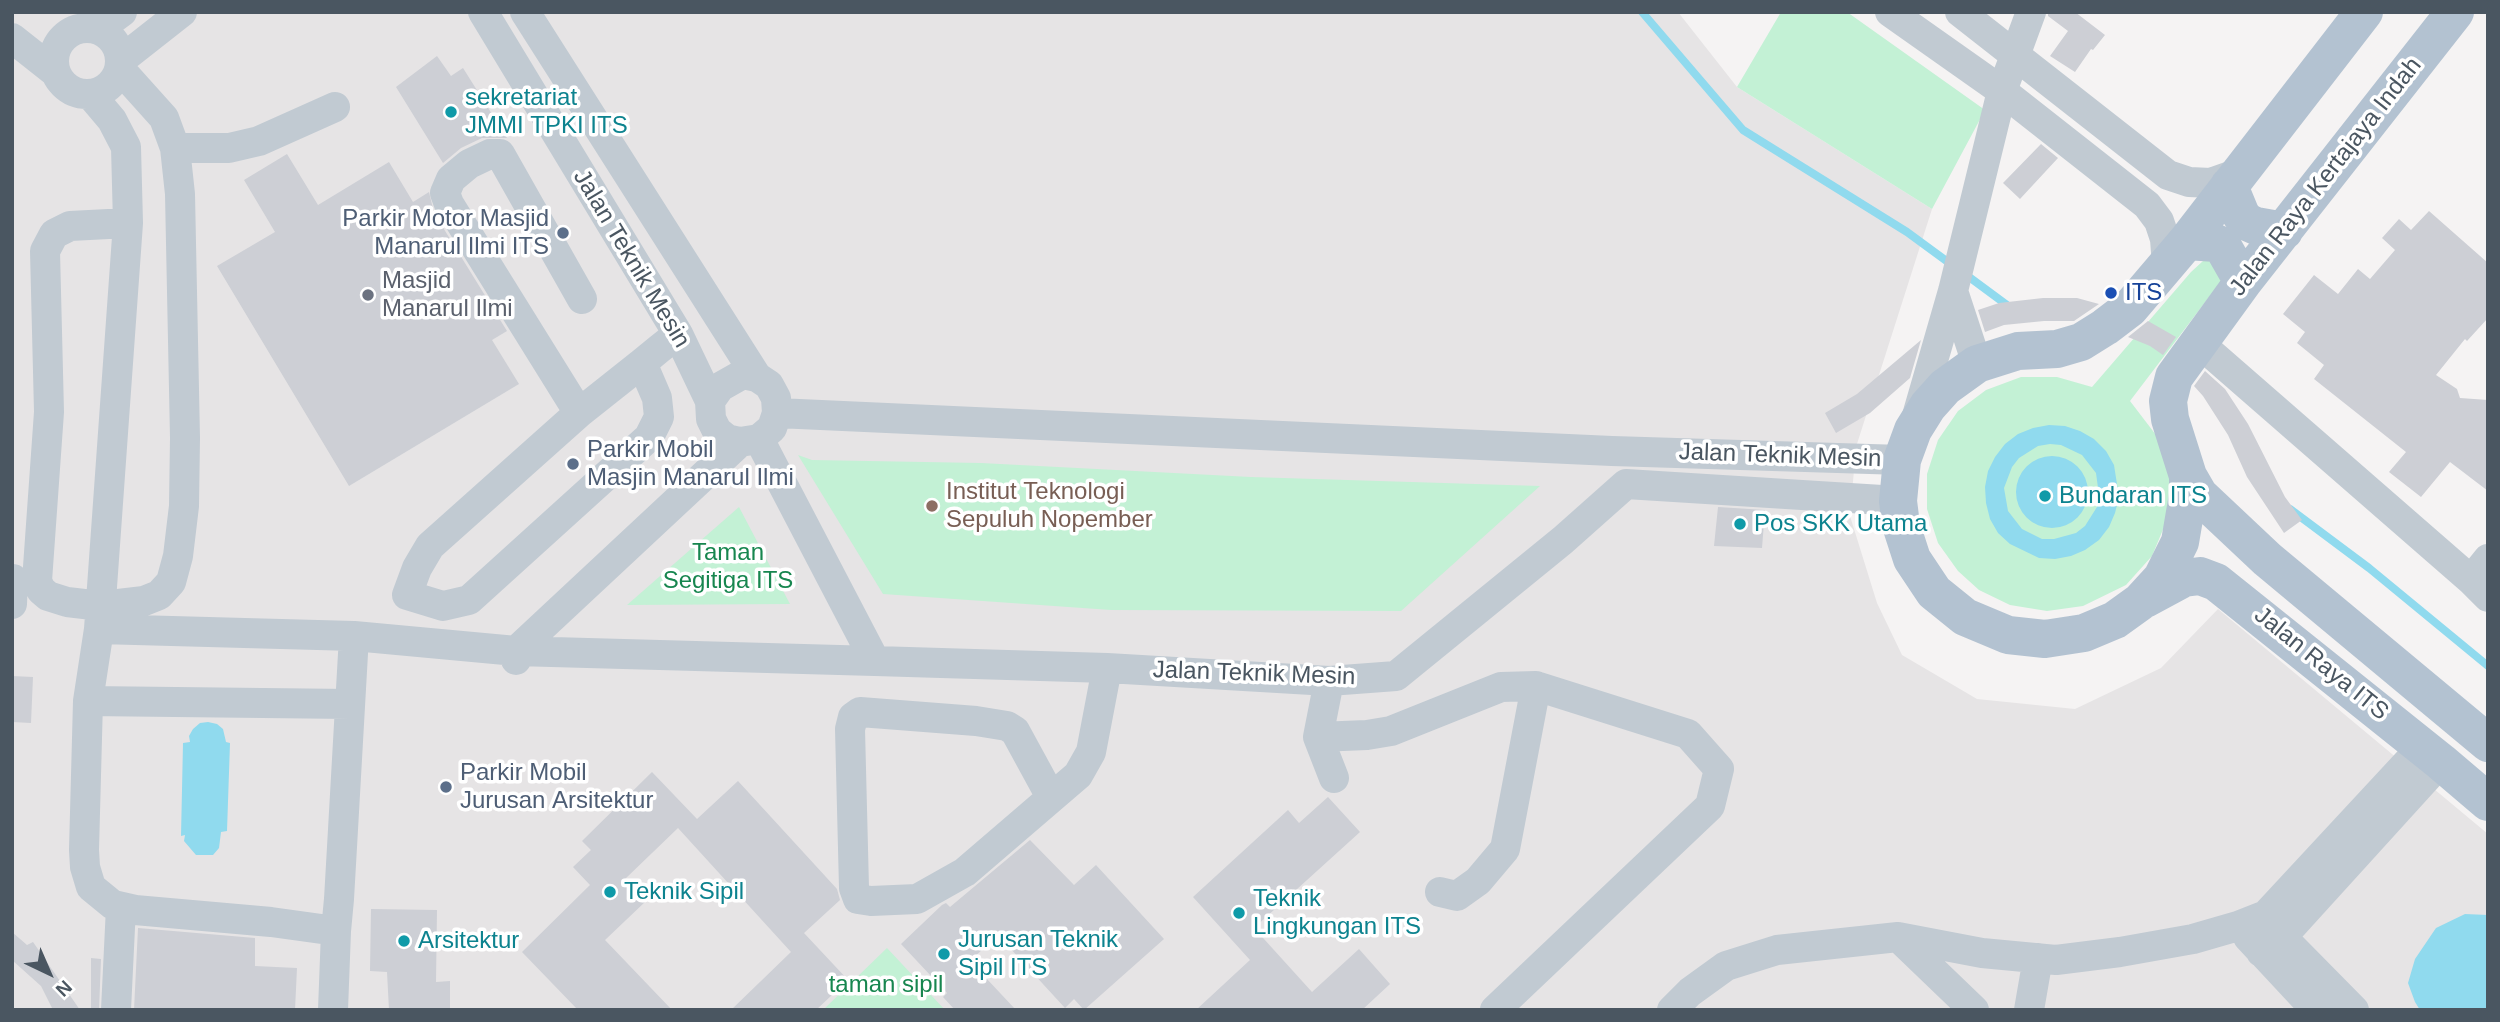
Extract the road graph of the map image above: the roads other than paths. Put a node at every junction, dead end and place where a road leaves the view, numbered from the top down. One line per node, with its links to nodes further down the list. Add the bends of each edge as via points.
1 (182, 12): 12 (street)
2 (483, 12): 25 (street, Jalan Teknik Mesin)
3 (525, 12): 29 (street, Jalan Teknik Mesin)
4 (1890, 12): 14 (street)
5 (1960, 12): 11 (street)
6 (2031, 12): 11 (street)
7 (2455, 12): 20 (main road, Jalan Raya Kertajaya Indah)
8 (2355, 16): 18 (main road)
9 (88, 21): 12 (street, via 110,36 118,47); 13 (street, via 61,39 53,54)
10 (12, 38): 13 (street)
11 (2015, 57): 14 (street); 18 (street, via 2168,174 2189,182)
12 (120, 65): 15 (street, via 113,81); 17 (street, via 164,118)
13 (55, 72): 15 (street, via 63,85)
14 (2002, 91): 21 (street, via 2147,205); 23 (street)
15 (90, 94): 19 (street, via 113,120 126,147)
16 (335, 107): 17 (street, via 260,141 229,148)
17 (175, 148): 46 (street, via 185,438 178,556 171,582 159,595)
18 (2234, 180): 20 (main road, via 2241,215 2247,222); 21 (main road)
19 (128, 223): 42 (street, via 70,226 54,234 46,251 49,412); 46 (street)
20 (2284, 231): 22 (main road, Jalan Raya Kertajaya Indah)
21 (2177, 253): 22 (main road, via 2216,243); 28 (main road, via 2130,308 2081,342 2057,349 2018,351)
22 (2244, 282): 26 (main road, Jalan Raya Kertajaya Indah)
23 (1954, 288): 28 (street); 34 (street)
24 (582, 299): 32 (street, via 500,154 469,164 452,179 445,193 449,204)
25 (678, 334): 27 (street); 30 (street, Jalan Teknik Mesin)
26 (2199, 343): 37 (main road, via 2174,377 2168,401); 41 (street)
27 (642, 362): 32 (street); 43 (street, via 657,398 659,417 649,437 469,600 443,606)
28 (1977, 365): 34 (main road, via 1945,387 1928,406)
29 (757, 377): 30 (street, via 743,374 733,378); 31 (street, via 769,385)
30 (710, 401): 33 (street, via 717,430 727,439)
31 (778, 412): 33 (street, via 772,428); 35 (street, Jalan Teknik Mesin)
32 (579, 413): 43 (street, via 430,546)
33 (750, 440): 49 (street); 50 (street)
34 (1907, 445): 36 (street, Jalan Teknik Mesin); 40 (main road)
35 (1612, 451): 36 (street, Jalan Teknik Mesin); 38 (street)
36 (1674, 453): 39 (street)
37 (2188, 476): 44 (main road, via 2180,542 2162,578); 57 (main road, Jalan Raya ITS, via 2199,495 2267,559)
38 (1626, 484): 39 (street, Jalan Teknik Mesin); 52 (street, Jalan Teknik Mesin, via 1396,676)
39 (1684, 488): 40 (street, Jalan Teknik Mesin)
40 (1898, 501): 44 (main road, via 1912,559 1934,592 1965,617 1986,626 2008,635 2045,639 2084,633 2115,620)
41 (2482, 579)
42 (21, 580): 45 (street); 46 (street)
43 (407, 595): 48 (street)
44 (2140, 602): 58 (main road, Jalan Raya ITS, via 2184,578 2200,576 2216,582)
45 (12, 604)
46 (100, 618): 47 (street, Jalan Teknik Mesin); 54 (street)
47 (354, 636): 48 (street, Jalan Teknik Mesin); 55 (street)
48 (386, 638): 50 (street, Jalan Teknik Mesin)
49 (875, 661): 50 (street, Jalan Teknik Mesin); 51 (street, Jalan Teknik Mesin)
50 (515, 662)
51 (1107, 668): 52 (street, Jalan Teknik Mesin); 60 (street, via 1091,752 1078,775)
52 (1329, 681): 56 (street)
53 (1536, 686): 56 (street, via 1501,687 1391,731); 62 (street, via 1505,849 1478,881 1457,896); 72 (street, via 1688,734 1719,769 1710,806)
54 (88, 701): 55 (street); 63 (street, via 85,867 91,887)
55 (350, 704): 64 (street)
56 (1318, 737): 59 (street)
57 (2488, 743)
58 (2432, 754): 61 (main road, Jalan Raya ITS); 65 (street)
59 (1334, 778)
60 (1051, 797): 60 (street, via 1015,731 1007,726 860,712 850,729 858,899 917,899 965,872)
61 (2488, 802)
62 (1440, 892)
63 (121, 907): 64 (street); 70 (street)
64 (336, 931): 71 (street)
65 (2270, 935): 68 (street, via 2238,926 2120,952); 75 (street); 76 (street)
66 (1899, 937): 67 (street); 69 (street); 73 (street, via 1777,950 1726,966)
67 (1982, 953): 68 (street); 69 (street)
68 (2038, 958): 74 (street)
69 (1967, 1002)
70 (116, 1010)
71 (332, 1010)
72 (1495, 1010)
73 (1672, 1010)
74 (2029, 1010)
75 (2316, 1010)
76 (2354, 1010)

